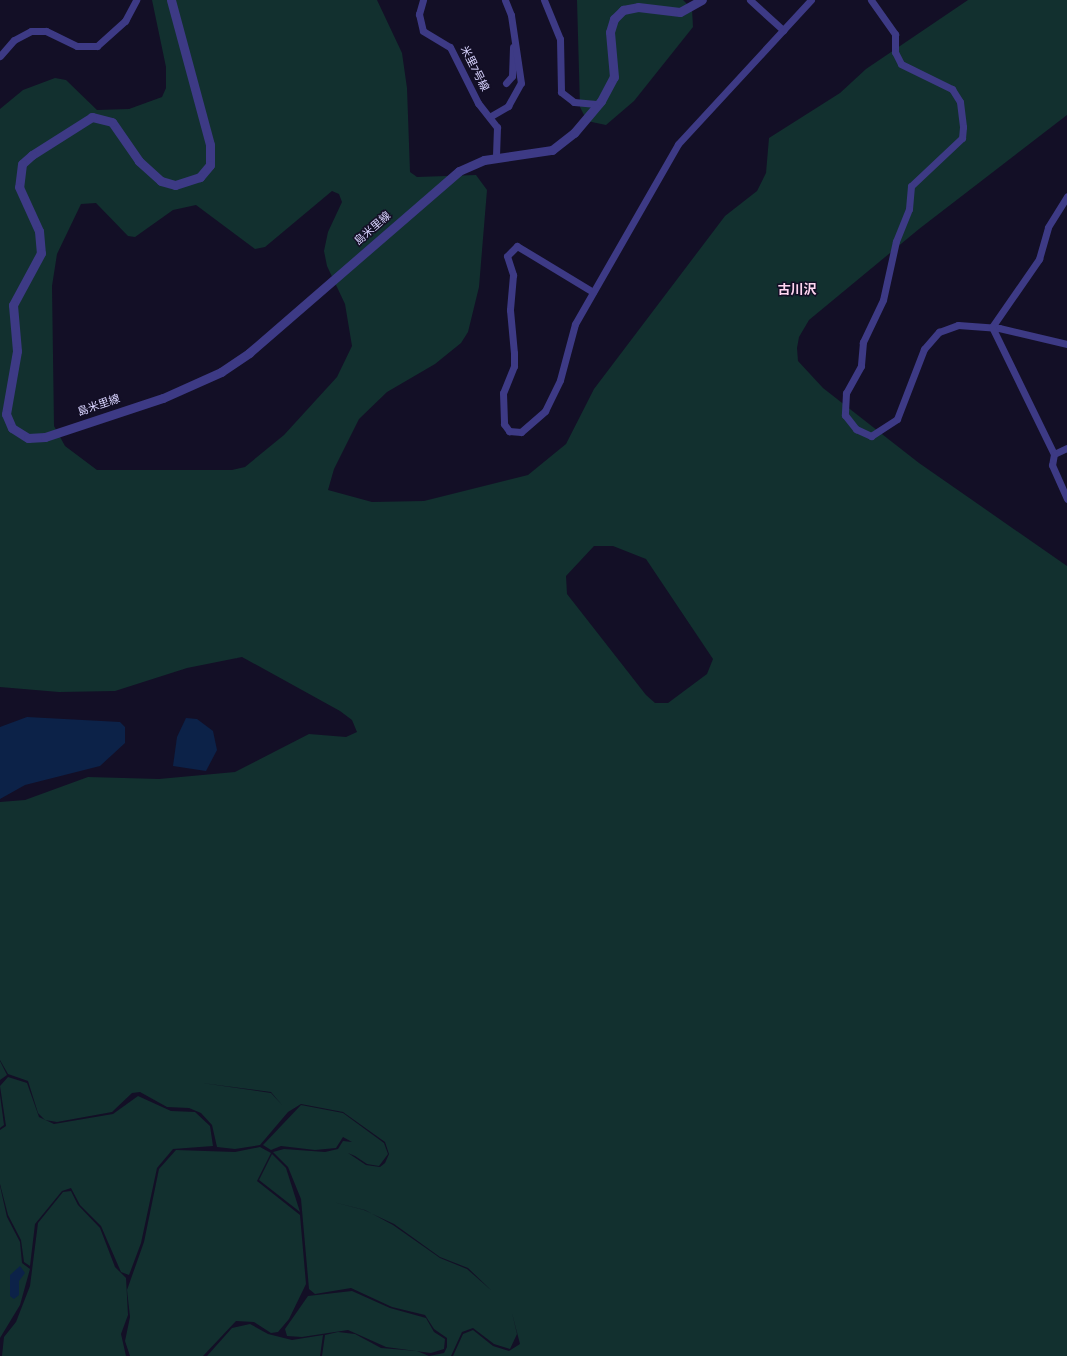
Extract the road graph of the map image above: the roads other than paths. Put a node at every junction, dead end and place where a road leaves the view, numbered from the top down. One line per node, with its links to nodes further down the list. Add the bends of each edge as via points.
1 (136, 0): 12 (street, via 125,21 97,46 76,46 46,31 31,31 14,40)
2 (171, 0): 16 (street, 島米里線, via 210,144 210,165 191,183 175,185 161,181 139,161 112,122 92,117 38,150 22,164 19,187 39,231 41,253 32,275 13,305 17,351 6,414 20,435 45,437 163,398 221,372 249,353 459,171 470,163)
3 (423, 0): 15 (street, 米里7号線, via 419,14 423,31 450,47 478,103)
4 (505, 0): 11 (street, via 511,15)
5 (544, 0): 14 (street, via 560,39 561,92 574,102)
6 (702, 0): 14 (street, 島米里線, via 680,12 638,7 624,10 614,19 610,32 614,77)
7 (750, 0): 10 (street)
8 (811, 0): 10 (street)
9 (871, 0): 19 (street, via 895,34 895,52 901,64 952,89 960,102 963,127 962,138 911,186 909,209 896,241 883,300 863,342 861,366 846,393 845,415 863,435 871,436 885,428 902,412 919,358 939,332 958,325)
10 (783, 30): 18 (street, via 678,144 575,324 560,380 545,411 521,432 509,431 504,424 503,393 514,366 514,353 510,310 513,275 507,256 517,246)
11 (513, 42): 13 (street, via 512,76); 15 (street, via 521,83 508,106)
12 (0, 56)
13 (506, 83)
14 (599, 104): 16 (street, 島米里線, via 574,133 552,150)
15 (491, 116): 16 (street, 米里7号線, via 497,128)
16 (496, 159)
17 (1067, 196): 19 (street, via 1048,227 1040,259)
18 (593, 292)
19 (992, 327): 20 (street); 22 (street)
20 (1067, 344)
21 (1067, 448): 22 (street)
22 (1054, 454): 23 (street, via 1053,471)
23 (1067, 499)

